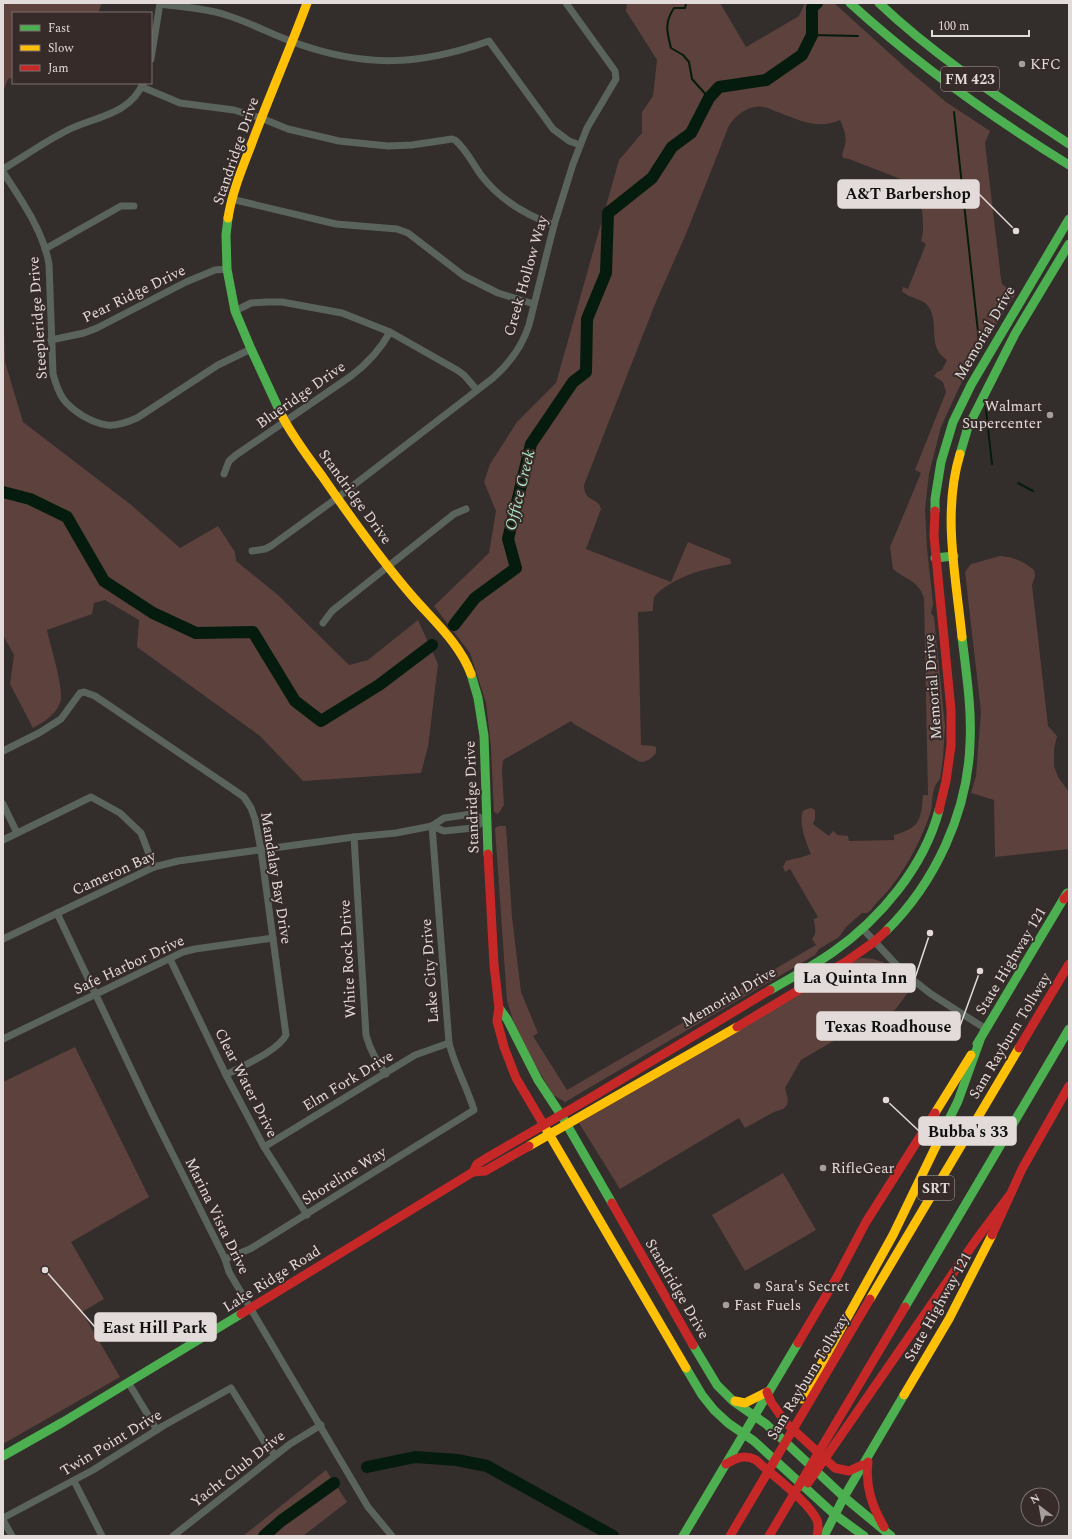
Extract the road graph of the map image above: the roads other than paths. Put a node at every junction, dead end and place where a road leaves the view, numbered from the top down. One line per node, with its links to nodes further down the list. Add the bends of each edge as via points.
1 (160, 3): 6 (street, via 226,15); 7 (street)
2 (307, 3): 6 (main road, Standridge Drive)
3 (566, 3): 11 (street, Creek Hollow Way, via 616,74)
4 (850, 3): 12 (main road, FM 423, via 924,68)
5 (879, 3): 10 (main road, FM 423, via 943,60)
6 (293, 42): 9 (main road, Standridge Drive); 11 (street, via 351,58 404,61 448,54 489,41 553,129 564,138)
7 (152, 52)
8 (142, 85): 9 (street, via 180,103 234,110); 13 (street, via 129,103 120,109 64,132)
9 (261, 118): 14 (main road, Standridge Drive); 17 (street, via 314,136 362,144 412,145 455,140 501,197 525,214)
10 (1069, 144)
11 (580, 145): 17 (street, Creek Hollow Way)
12 (1069, 166)
13 (3, 170): 19 (street, Steepleridge Drive)
14 (231, 199): 20 (main road, Standridge Drive, via 226,235); 23 (street, via 336,224 397,229 408,233 464,276 498,293)
15 (134, 206): 19 (street, via 121,206)
16 (1069, 219): 21 (main road, Memorial Drive)
17 (554, 224): 23 (street, Creek Hollow Way)
18 (1069, 244): 22 (main road, Memorial Drive)
19 (45, 249): 26 (street, Steepleridge Drive, via 48,264)
20 (227, 269): 24 (main road, Standridge Drive); 26 (street, Pear Ridge Drive, via 215,270 186,282 98,328)
21 (1024, 293): 22 (main road); 35 (main road, Memorial Drive, via 970,385 954,422 941,462 935,499)
22 (1036, 300): 34 (main road, Memorial Drive, via 968,427 957,463 952,497 951,533)
23 (534, 304): 28 (street, Creek Hollow Way, via 525,338 518,350 504,368)
24 (235, 310): 25 (street, via 251,303 282,302 342,313); 27 (main road, Standridge Drive)
25 (390, 332): 28 (street, via 457,370); 29 (street, Blueridge Drive, via 363,367)
26 (51, 340): 27 (street, Steepleridge Drive, via 53,374 63,398 69,407 90,420 106,425 124,423 137,418 218,365)
27 (251, 349): 29 (main road, Standridge Drive)
28 (477, 390): 31 (street, Creek Hollow Way)
29 (286, 421): 30 (street, Blueridge Drive, via 236,455 229,461); 31 (main road, Standridge Drive)
30 (224, 474)
31 (337, 498): 33 (street, Creek Hollow Way, via 271,546); 36 (main road, Standridge Drive)
32 (466, 509): 36 (street, via 454,514)
33 (252, 551)
34 (954, 556): 35 (main road); 53 (main road, Memorial Drive, via 970,711 968,774 961,804 939,858 920,890)
35 (935, 558): 50 (main road, Memorial Drive, via 952,710 951,759 947,782 935,826 915,867 902,888)
36 (389, 566): 37 (street, via 332,611); 40 (main road, Standridge Drive, via 447,634 472,674 484,736)
37 (323, 623)
38 (3, 751): 45 (street, Mandalay Bay Drive, via 61,719 80,693 95,696 244,797 251,808)
39 (3, 804): 42 (street)
40 (486, 820): 41 (street, Cameron Bay, via 473,828 444,831); 41 (street, Cameron Bay, via 472,814 444,818); 57 (main road, Standridge Drive, via 494,965)
41 (432, 826): 43 (street, Cameron Bay); 62 (street, Lake City Drive)
42 (17, 833): 44 (street); 46 (street, via 91,797 120,813 141,833)
43 (354, 837): 45 (street, Cameron Bay); 63 (street, White Rock Drive, via 366,1035 369,1048)
44 (3, 840)
45 (260, 850): 46 (street, Cameron Bay); 51 (street, Mandalay Bay Drive)
46 (154, 866): 49 (street, Cameron Bay)
47 (1069, 890): 48 (main road, State Highway 121)
48 (1066, 896): 58 (main road, State Highway 121)
49 (57, 913): 52 (street, Cameron Bay); 56 (street, Marina Vista Drive)
50 (863, 930): 53 (street); 67 (main road, Memorial Drive, via 834,952)
51 (273, 938): 54 (street, Safe Harbor Drive, via 195,949 183,952); 64 (street, Mandalay Bay Drive, via 286,1035 277,1046)
52 (3, 939)
53 (874, 942): 58 (street, via 903,972 930,994); 69 (main road, Memorial Drive, via 847,962)
54 (170, 960): 56 (street, Safe Harbor Drive); 64 (street, Clear Water Drive)
55 (1069, 964): 82 (main road, Sam Rayburn Tollway / SRT)
56 (95, 994): 60 (street, Safe Harbor Drive); 75 (street, Marina Vista Drive)
57 (499, 1008): 67 (main road, Standridge Drive); 68 (main road, Standridge Drive, via 497,1021 504,1047 516,1078)
58 (986, 1029): 61 (main road, State Highway 121)
59 (1069, 1029): 94 (main road, SRT)
60 (3, 1040)
61 (980, 1040): 80 (main road, State Highway 121, via 866,1222 837,1277); 82 (main road, via 958,1101 893,1235)
62 (449, 1043): 63 (street, Elm Fork Drive, via 415,1055); 66 (street, Lake City Drive)
63 (386, 1074): 71 (street, Elm Fork Drive)
64 (226, 1075): 71 (street, Clear Water Drive)
65 (1069, 1086): 73 (main road, State Highway 121, via 1036,1142)
66 (474, 1110): 74 (street, Shoreline Way)
67 (560, 1115): 68 (main road, Memorial Drive); 69 (main road, Standridge Drive)
68 (543, 1125): 70 (main road, Standridge Drive); 72 (main road, Lake Ridge Road, via 477,1164)
69 (567, 1125): 70 (main road, Memorial Drive); 77 (main road, Standridge Drive)
70 (549, 1135): 72 (main road, Lake Ridge Road, via 485,1171); 78 (main road, Standridge Drive)
71 (264, 1147): 74 (street, Clear Water Drive)
72 (473, 1172): 76 (main road, Lake Ridge Road)
73 (1009, 1196): 88 (main road, State Highway 121, via 950,1319); 94 (main road, via 812,1478)
74 (307, 1215): 75 (street, Shoreline Way, via 250,1249)
75 (225, 1259): 76 (street, Marina Vista Drive, via 229,1272)
76 (250, 1309): 79 (main road, Lake Ridge Road); 84 (street, Marina Vista Drive)
77 (674, 1313): 78 (main road); 81 (main road, Standridge Drive, via 717,1385)
78 (659, 1322): 86 (main road, Standridge Drive, via 702,1395 728,1423)
79 (128, 1382): 85 (street); 89 (main road, Lake Ridge Road)
80 (767, 1392): 81 (main road, via 745,1403); 83 (main road, State Highway 121); 91 (main road, via 770,1403 780,1417 835,1468 845,1472)
81 (733, 1401): 83 (main road, Standridge Drive)
82 (801, 1409): 103 (main road, Sam Rayburn Tollway)
83 (753, 1416): 86 (main road, State Highway 121); 93 (main road, Standridge Drive, via 766,1424)
84 (321, 1424): 87 (street, Yacht Club Drive); 101 (street, Marina Vista Drive, via 368,1507)
85 (157, 1430): 87 (street, Twin Point Drive, via 231,1388); 92 (street, Twin Point Drive)
86 (743, 1433): 90 (main road, State Highway 121); 95 (main road, Standridge Drive)
87 (275, 1455): 100 (street, Yacht Club Drive)
88 (869, 1455): 91 (main road, State Highway 121); 97 (main road, via 866,1473 868,1493 876,1514)
89 (3, 1456)
90 (726, 1464): 102 (main road, State Highway 121); 105 (main road, via 740,1456 749,1456 756,1460 809,1510 817,1520)
91 (864, 1464): 93 (main road, State Highway 121)
92 (74, 1481): 96 (street, Twin Point Drive); 99 (street)
93 (844, 1496): 95 (main road, State Highway 121); 97 (main road, Standridge Drive)
94 (785, 1510): 104 (main road, SRT)
95 (834, 1514): 106 (main road, State Highway 121); 107 (main road, Standridge Drive)
96 (3, 1519): 98 (street)
97 (890, 1535)
98 (12, 1536)
99 (102, 1536)
100 (173, 1536)
101 (392, 1536)
102 (683, 1536)
103 (730, 1536)
104 (769, 1536)
105 (817, 1536)
106 (824, 1536)
107 (864, 1536)

